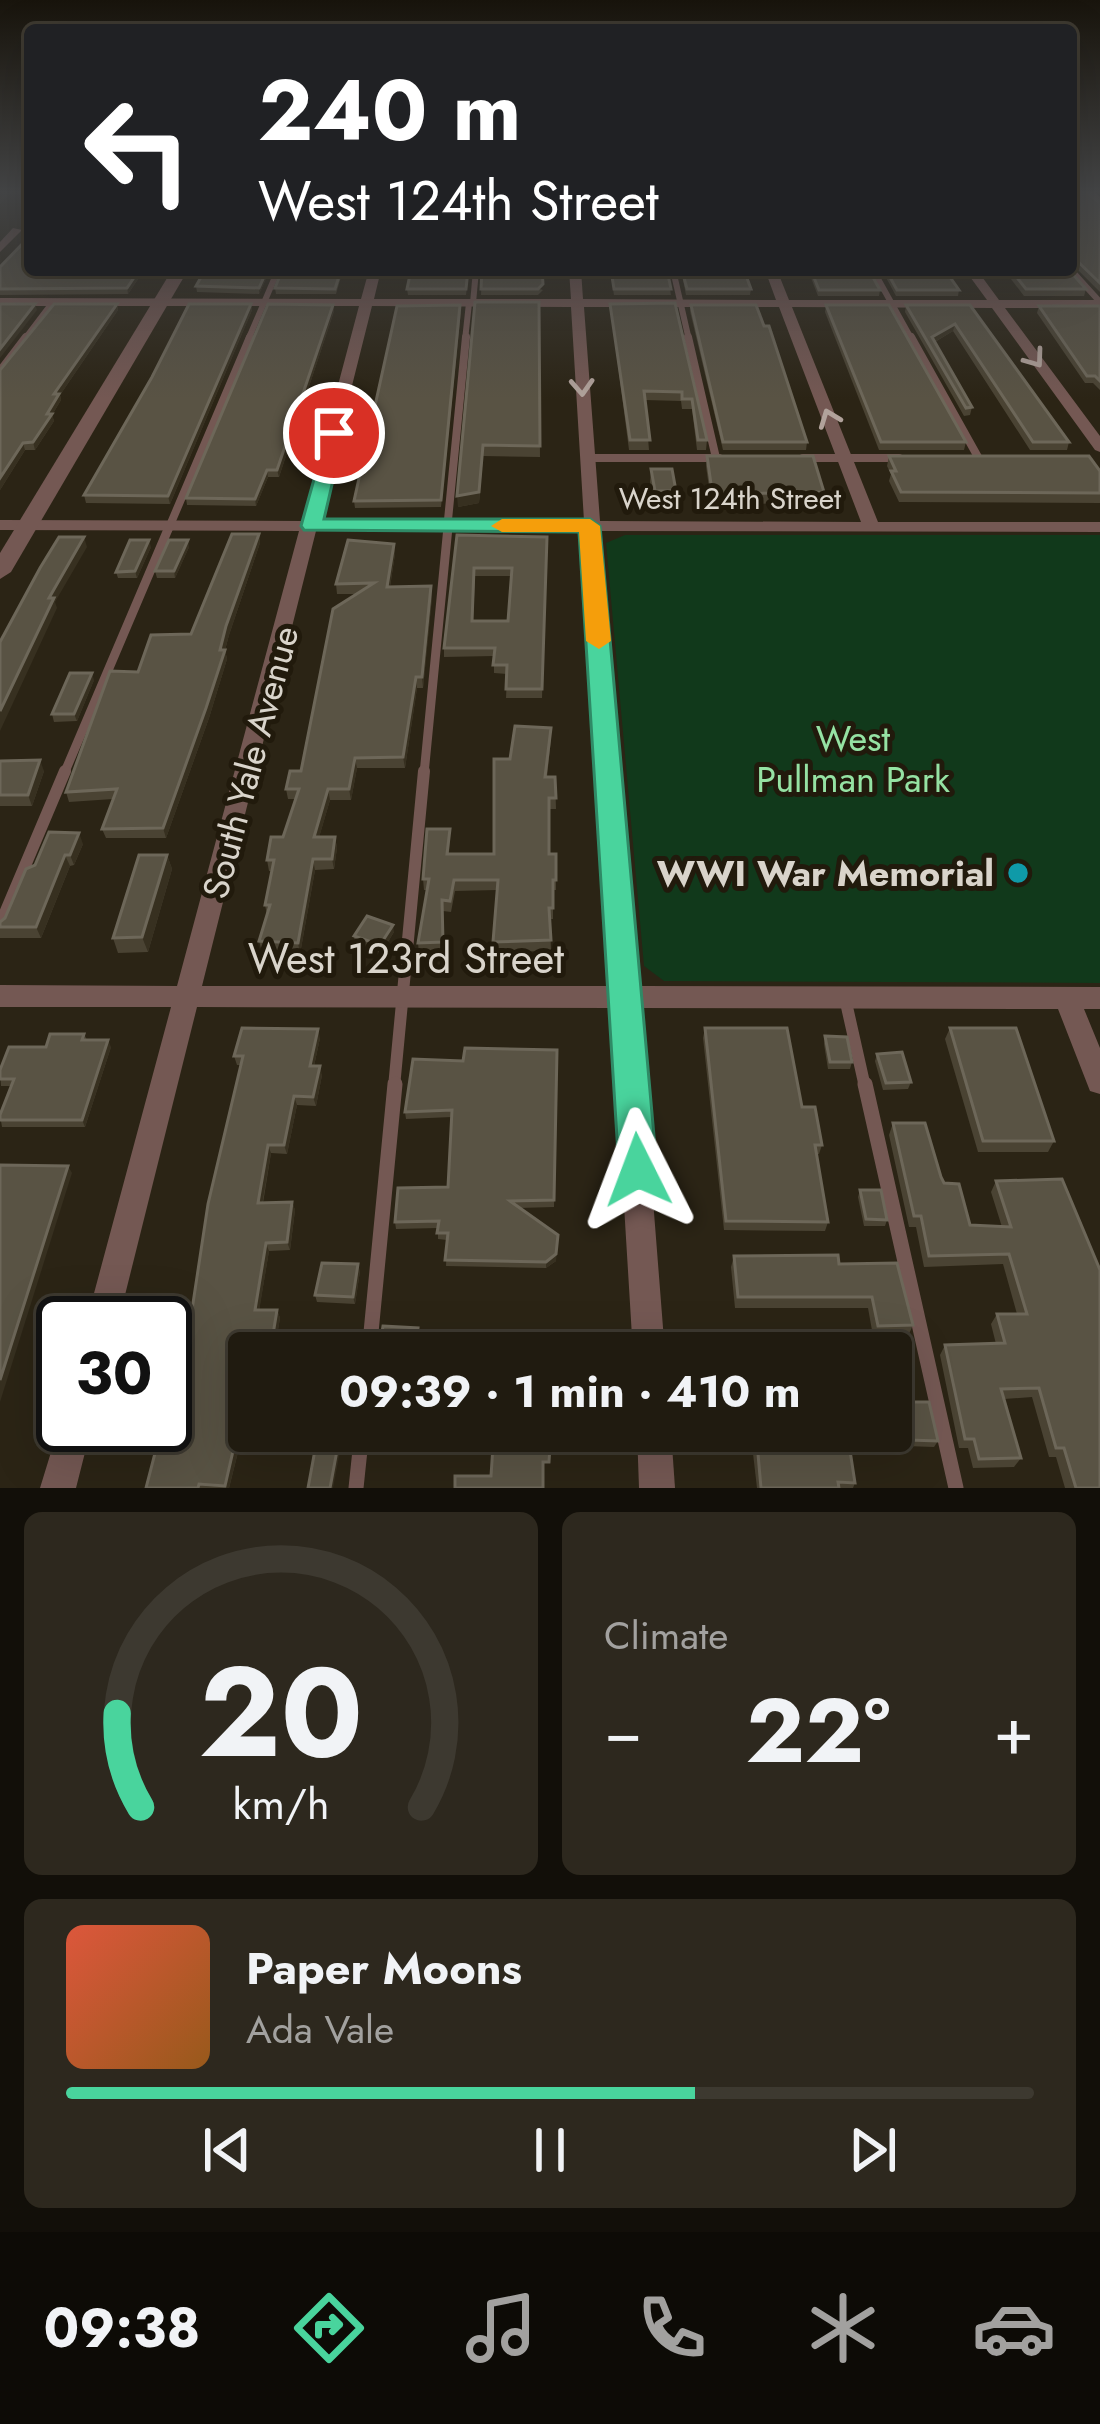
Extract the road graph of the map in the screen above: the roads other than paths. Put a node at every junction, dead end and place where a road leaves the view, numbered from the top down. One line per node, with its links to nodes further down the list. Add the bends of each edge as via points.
1 (176, 276): 13 (street)
2 (275, 276): 14 (lane)
3 (373, 276): 15 (street, South Yale Avenue)
4 (475, 276): 16 (lane)
5 (575, 276): 17 (street)
6 (674, 276): 18 (lane)
7 (773, 276): 20 (street)
8 (876, 276): 21 (lane)
9 (974, 276): 22 (street)
10 (1076, 276): 19 (lane)
11 (0, 302): 12 (street)
12 (52, 302): 13 (street); 23 (lane)
13 (160, 303): 14 (street); 37 (street)
14 (263, 303): 15 (street); 38 (lane)
15 (366, 303): 16 (street); 39 (street, South Yale Avenue)
16 (471, 303): 17 (street); 40 (lane)
17 (577, 303): 18 (street); 25 (street, one-way to 25)
18 (681, 303): 20 (street); 26 (lane)
19 (1100, 303): 22 (street)
20 (784, 304): 21 (street); 29 (street, one-way to 20)
21 (892, 304): 22 (street); 32 (lane)
22 (995, 304): 24 (street, one-way to 24)
23 (0, 371)
24 (1100, 447)
25 (586, 458): 26 (lane); 41 (street)
26 (716, 458): 27 (lane)
27 (738, 458)
28 (782, 458): 29 (lane)
29 (844, 458): 30 (lane); 42 (street)
30 (914, 458)
31 (957, 458): 32 (lane)
32 (978, 458): 33 (lane)
33 (1000, 458)
34 (1087, 458): 35 (lane)
35 (1100, 458)
36 (0, 525): 37 (street, West 124th Street)
37 (28, 525): 38 (street, West 124th Street); 44 (street)
38 (170, 526): 39 (street, West 124th Street); 45 (lane)
39 (312, 526): 40 (street, West 124th Street); 47 (street, South Yale Avenue)
40 (449, 526): 41 (street, West 124th Street); 48 (lane)
41 (590, 526): 42 (street, West 124th Street); 49 (street)
42 (872, 526): 43 (street, West 124th Street)
43 (1100, 527)
44 (0, 572)
45 (0, 925)
46 (0, 997): 47 (street, West 123rd Street)
47 (189, 997): 48 (street, West 123rd Street); 54 (street, South Yale Avenue)
48 (405, 998): 49 (street, West 123rd Street); 55 (lane)
49 (627, 998): 50 (street, West 123rd Street); 56 (street)
50 (845, 998): 52 (street, West 123rd Street); 63 (lane)
51 (1100, 998): 52 (street, West 123rd Street)
52 (1067, 999): 53 (street)
53 (1100, 1082)
54 (109, 1296)
55 (372, 1332)
56 (648, 1332)
57 (68, 1452): 60 (street)
58 (360, 1452): 61 (lane)
59 (655, 1452): 62 (street)
60 (58, 1488)
61 (356, 1488)
62 (657, 1488)
63 (956, 1488)

